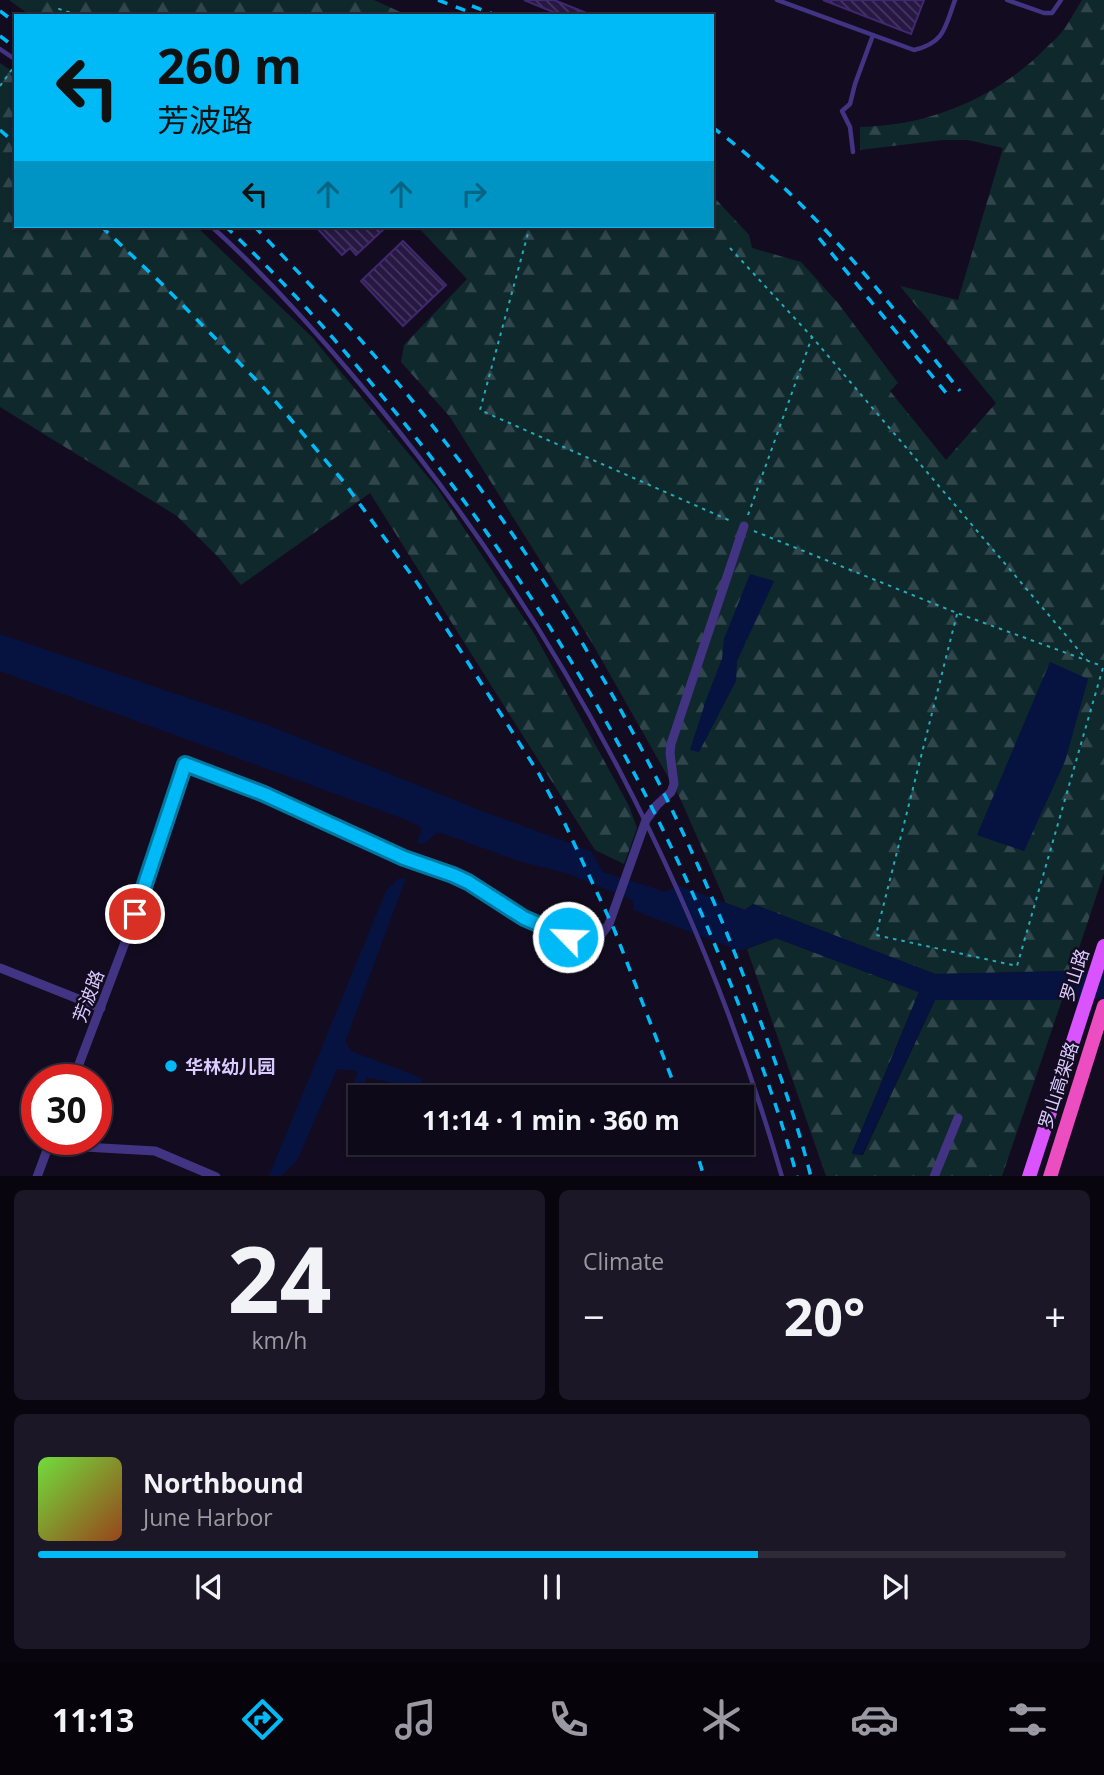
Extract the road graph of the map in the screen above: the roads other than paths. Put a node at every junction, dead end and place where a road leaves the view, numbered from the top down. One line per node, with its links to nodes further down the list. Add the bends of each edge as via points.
1 (777, 0): 5 (lane)
2 (955, 0): 6 (lane, via 942,35 930,46 914,50)
3 (1007, 0): 4 (lane, via 1044,13 1052,13)
4 (1061, 0)
5 (792, 2): 6 (lane)
6 (873, 35): 9 (lane, via 850,104 842,111 850,127)
7 (0, 49): 8 (lane)
8 (14, 60)
9 (853, 152)
10 (213, 228): 12 (lane, via 319,335 502,569)
11 (744, 526): 12 (street, via 671,744 674,784)
12 (646, 820): 15 (street, 芳波路, via 611,918 601,934 589,940 568,937 524,918 453,875 185,764); 23 (lane, via 699,936 743,1051)
13 (1104, 946): 25 (main road, 罗山路)
14 (0, 968): 15 (street)
15 (101, 1008): 17 (street, 芳波路)
16 (1103, 1009): 26 (highway, 罗山高架路)
17 (79, 1064)
18 (958, 1118): 24 (street)
19 (112, 1147): 22 (street, via 155,1151)
20 (45, 1155): 21 (street)
21 (37, 1176)
22 (214, 1176)
23 (782, 1176)
24 (934, 1176)
25 (1029, 1176)
26 (1050, 1176)

